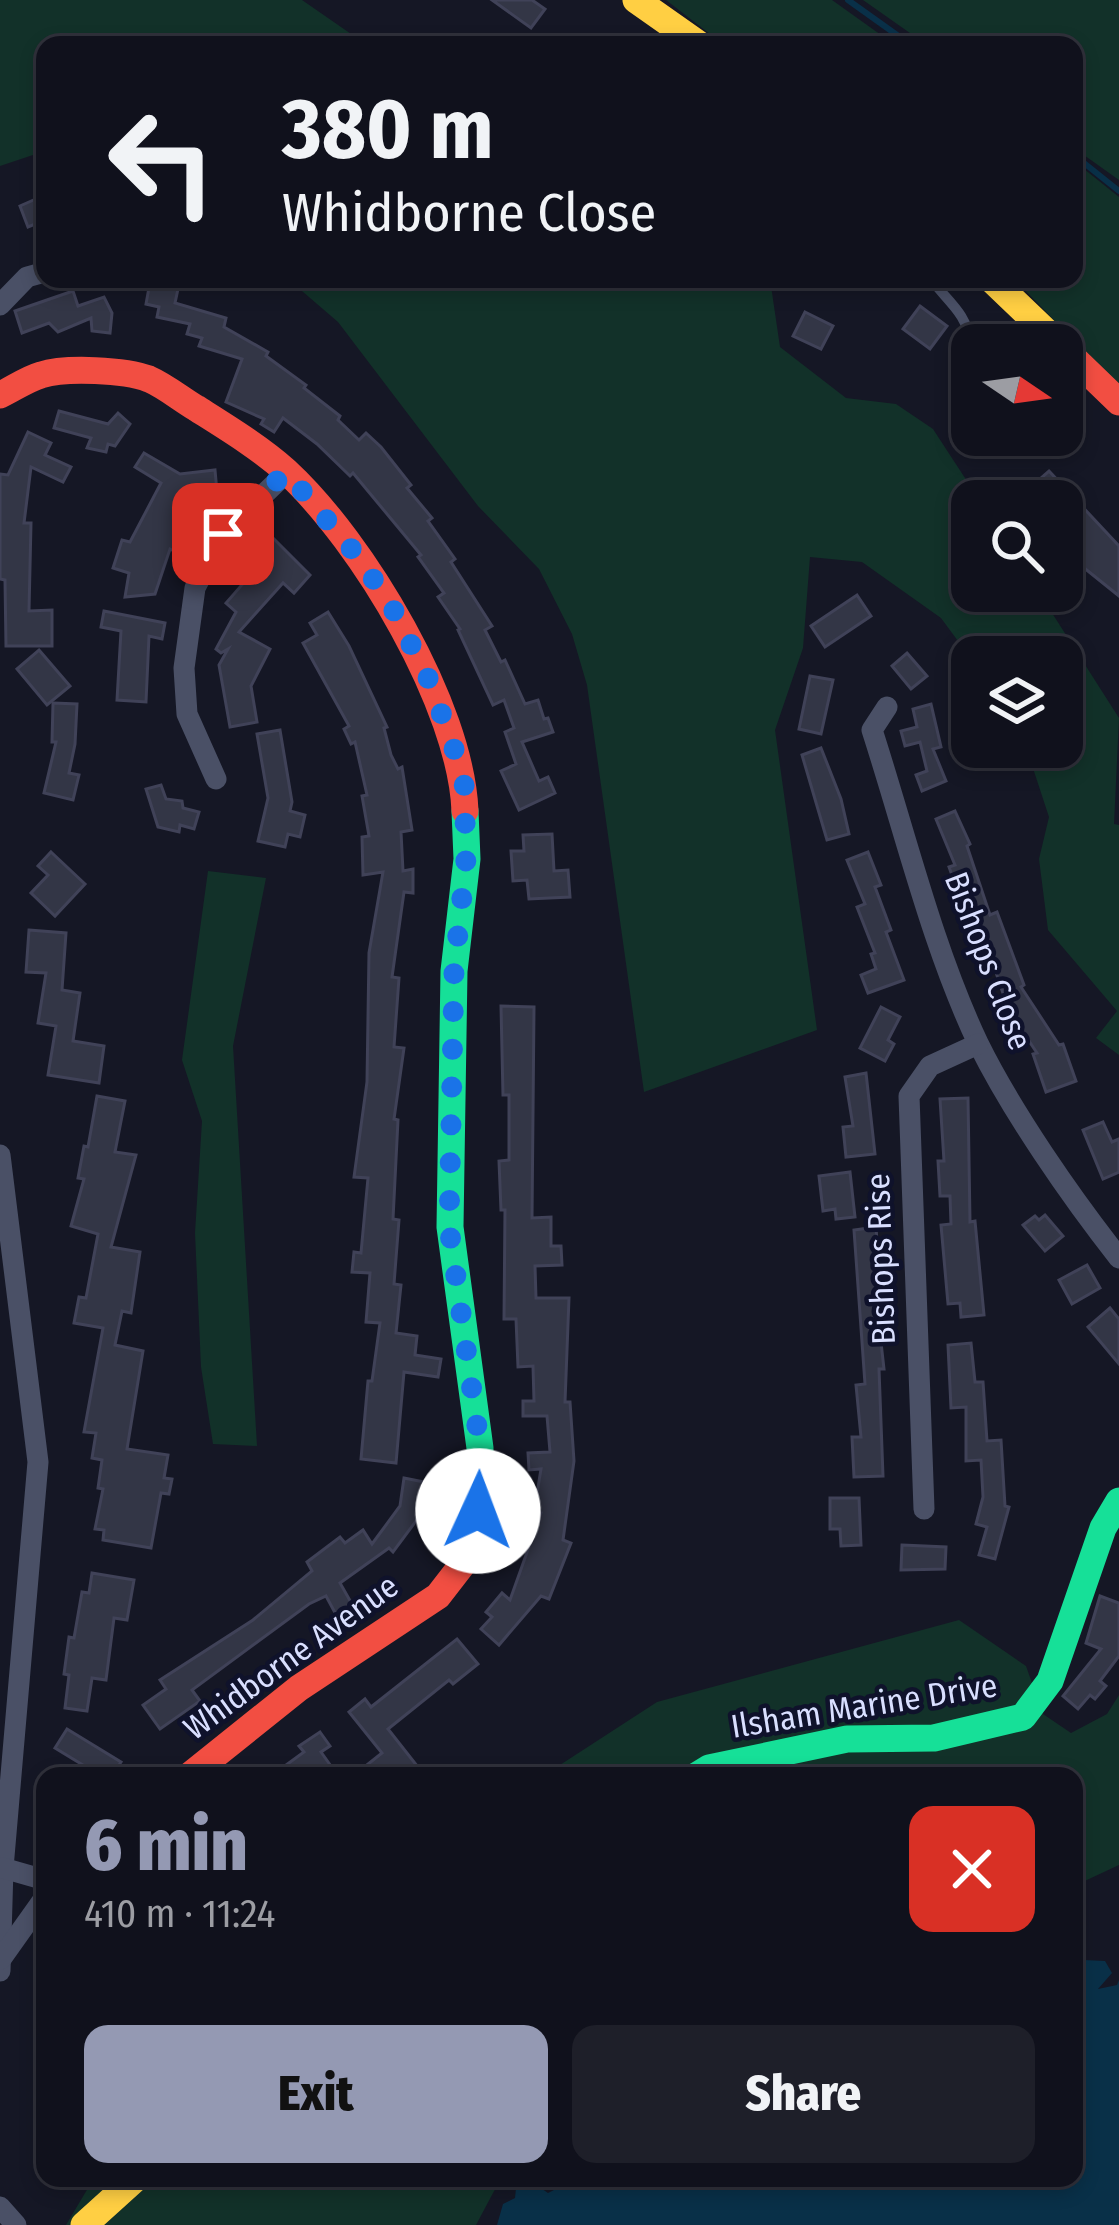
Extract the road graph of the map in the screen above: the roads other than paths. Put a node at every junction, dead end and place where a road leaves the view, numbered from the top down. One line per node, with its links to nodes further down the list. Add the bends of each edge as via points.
1 (636, 0): 2 (street)
2 (687, 36)
3 (36, 274): 6 (street)
4 (939, 288): 7 (lane)
5 (1001, 288): 8 (street)
6 (0, 305)
7 (968, 324)
8 (1038, 324)
9 (1083, 367): 11 (street)
10 (0, 395): 12 (street, Whidborne Avenue, via 43,374 149,379)
11 (1119, 402)
12 (286, 472): 14 (street, via 223,534 195,588 187,714); 20 (street, Whidborne Avenue, via 393,609 464,777 449,1227 480,1448 478,1511 462,1565 438,1596 299,1688)
13 (887, 707): 15 (street, Bishops Close, via 863,729)
14 (216, 779)
15 (979, 1044): 17 (street, Bishops Close); 19 (street, Bishops Rise, via 930,1066 909,1096)
16 (0, 1155): 22 (street, via 38,1462)
17 (1119, 1258)
18 (1119, 1501): 21 (street, Ilsham Marine Drive, via 1050,1682 1023,1717 934,1738 848,1738)
19 (924, 1509)
20 (200, 1767)
21 (714, 1767)
22 (3, 1868): 23 (street); 25 (street)
23 (36, 1877)
24 (36, 1911): 25 (street)
25 (1, 1960): 26 (street)
26 (0, 1970)
27 (126, 2187): 30 (street)
28 (0, 2207): 29 (street)
29 (16, 2225)
30 (84, 2225)

